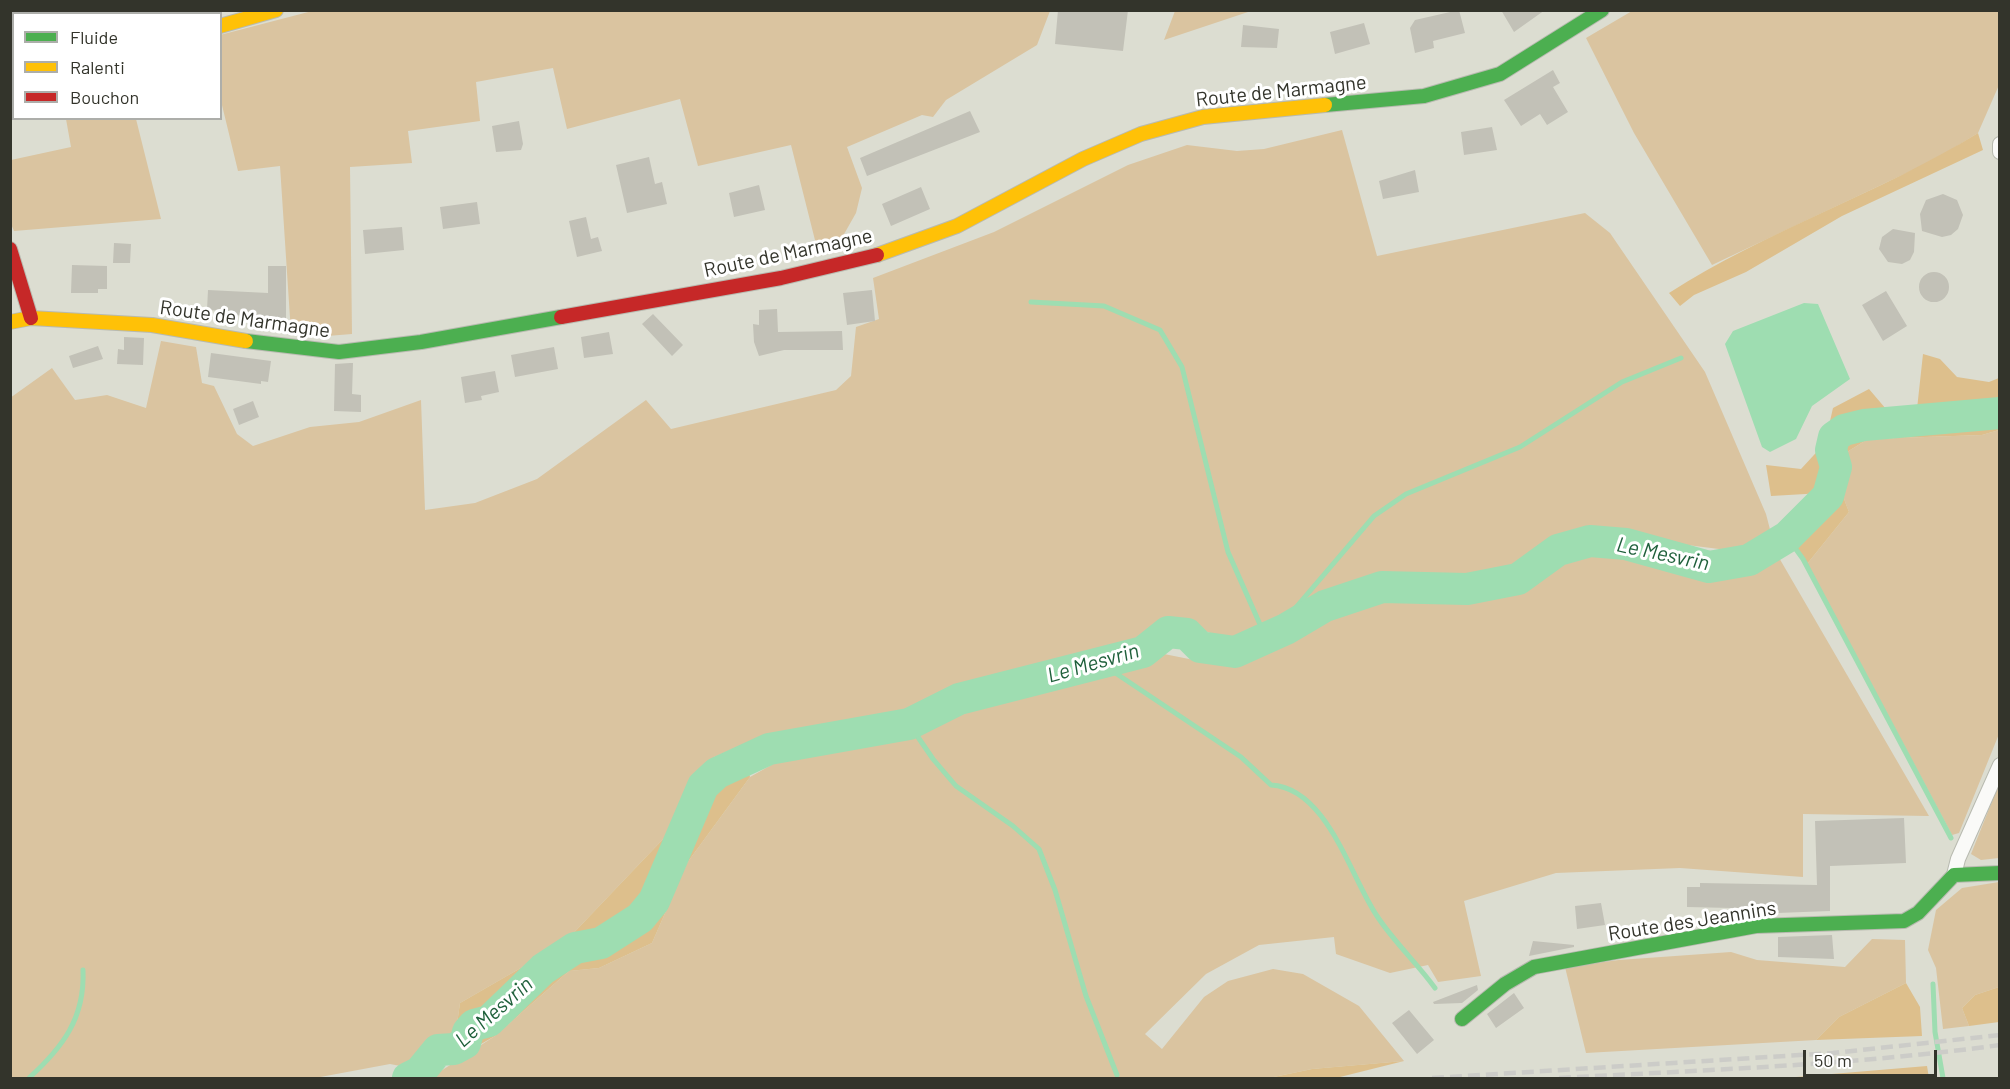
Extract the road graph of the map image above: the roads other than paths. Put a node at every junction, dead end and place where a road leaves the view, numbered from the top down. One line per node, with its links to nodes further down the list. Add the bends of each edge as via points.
1 (276, 10): 4 (main road)
2 (1602, 10): 3 (main road, Route de Marmagne)
3 (1581, 16): 8 (main road, Route de Marmagne, via 1500,74 1424,96 1203,117 1141,134 1083,159 957,226 861,261 781,278 421,342 339,352 273,346 152,325)
4 (222, 25)
5 (2000, 144): 6 (street)
6 (2000, 152)
7 (10, 249): 8 (main road)
8 (31, 318): 9 (main road, Route de Marmagne)
9 (10, 322)
10 (2000, 765): 12 (street)
11 (2000, 873): 12 (main road)
12 (1954, 875): 13 (main road, Route des Jeannins, via 1918,913 1904,921 1756,926 1534,968 1505,984)
13 (1462, 1019)

